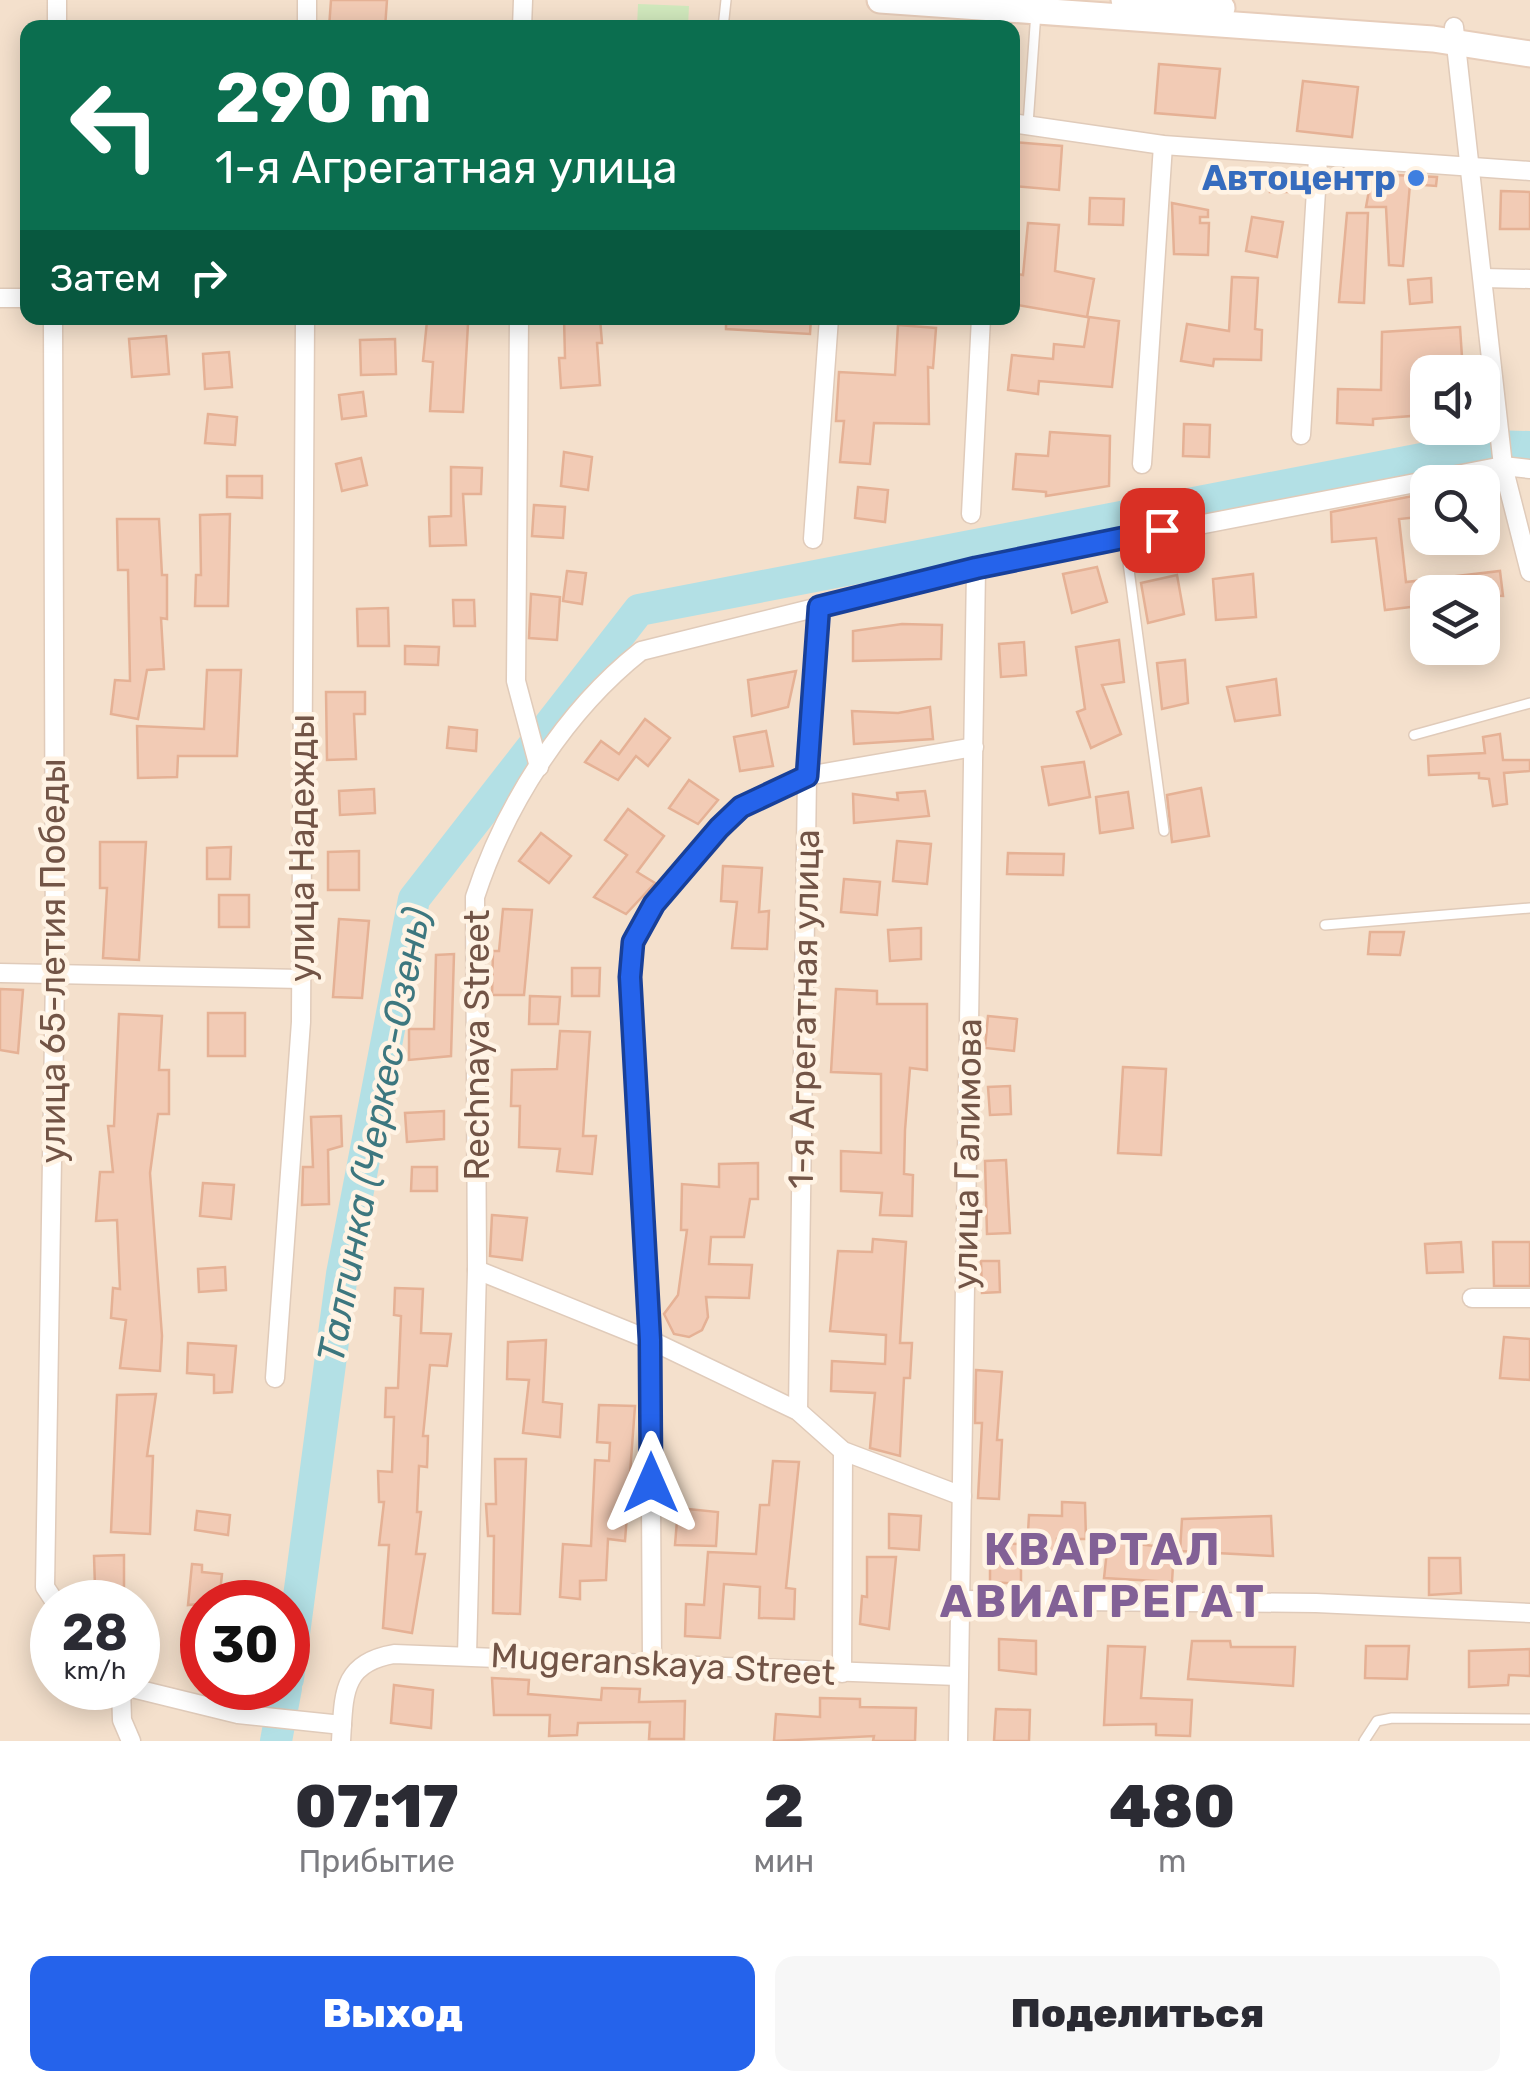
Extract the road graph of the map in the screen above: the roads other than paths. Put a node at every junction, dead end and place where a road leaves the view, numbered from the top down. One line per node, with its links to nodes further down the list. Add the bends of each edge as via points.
1 (880, 0): 3 (main road)
2 (1133, 5): 3 (main road); 4 (main road)
3 (1036, 12): 7 (lane)
4 (1455, 35): 5 (main road); 6 (main road); 10 (street)
5 (1530, 39)
6 (1530, 54)
7 (1020, 124): 8 (street)
8 (1163, 146): 9 (street); 21 (street)
9 (1318, 158): 10 (street); 19 (street)
10 (1467, 166): 11 (street); 12 (street)
11 (1530, 170)
12 (1483, 278): 13 (street); 20 (street)
13 (1530, 280)
14 (53, 325): 38 (street, улица 65-летия Победы)
15 (305, 325): 39 (street, улица Надежды)
16 (519, 325): 32 (street, via 516,681)
17 (828, 325): 25 (street)
18 (981, 325): 23 (street)
19 (1301, 435)
20 (1502, 461): 22 (street, Rechnaya Street); 24 (street, Rechnaya Street); 27 (street)
21 (1142, 464)
22 (1530, 470)
23 (971, 514)
24 (1124, 537): 26 (street, Rechnaya Street); 34 (lane)
25 (813, 539)
26 (976, 568): 28 (street, Rechnaya Street); 31 (street, улица Галимова)
27 (1530, 572)
28 (819, 607): 32 (street, Rechnaya Street, via 641,651 601,682); 33 (street, 1-я Агрегатная улица)
29 (1530, 703): 30 (lane)
30 (1414, 735)
31 (974, 747): 33 (street); 47 (street, улица Галимова)
32 (539, 767): 40 (street, Rechnaya Street, via 490,853 475,897)
33 (807, 776): 43 (street, via 741,807 654,904 633,942); 45 (street, 1-я Агрегатная улица)
34 (1164, 832)
35 (1530, 908): 36 (lane)
36 (1326, 925)
37 (0, 974): 38 (street)
38 (55, 975): 39 (street); 48 (street, улица 65-летия Победы)
39 (301, 979): 44 (street, улица Надежды)
40 (477, 1270): 43 (street); 51 (street, Rechnaya Street)
41 (1472, 1298): 42 (street)
42 (1530, 1298)
43 (650, 1340): 45 (street); 52 (street)
44 (275, 1378)
45 (798, 1411): 46 (street)
46 (843, 1451): 47 (street); 53 (street)
47 (962, 1496): 49 (street, улица Галимова)
48 (45, 1580)
49 (960, 1600): 50 (street, via 1316,1602); 54 (street, улица Галимова)
50 (1530, 1613)
51 (468, 1655): 52 (street, Mugeranskaya Street); 58 (street, Mugeranskaya Street, via 370,1658 346,1688)
52 (652, 1662): 53 (street, Mugeranskaya Street)
53 (842, 1672): 54 (street, Mugeranskaya Street)
54 (957, 1676): 60 (street, улица Галимова)
55 (160, 1695): 58 (street)
56 (122, 1710): 59 (street)
57 (1530, 1719): 61 (lane, via 1392,1718 1377,1720)
58 (341, 1733)
59 (131, 1741)
60 (958, 1741)
61 (1364, 1741)

